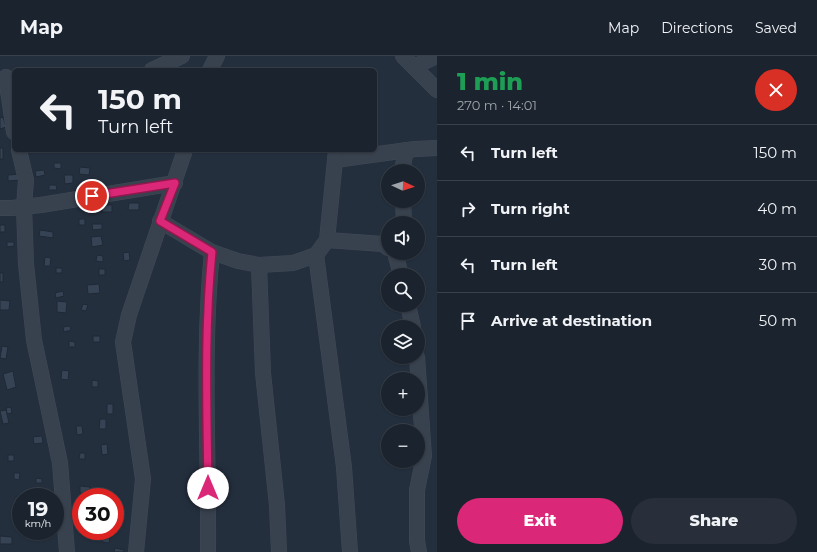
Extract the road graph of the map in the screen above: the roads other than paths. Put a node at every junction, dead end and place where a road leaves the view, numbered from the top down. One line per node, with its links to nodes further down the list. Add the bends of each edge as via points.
1 (182, 56): 6 (street)
2 (217, 56): 7 (street)
3 (403, 56): 5 (street)
4 (436, 56): 5 (street)
5 (414, 67): 9 (street)
6 (156, 68)
7 (211, 68)
8 (7, 77): 10 (street)
9 (437, 90)
10 (12, 116)
11 (437, 148): 12 (street)
12 (406, 150): 15 (street); 16 (street)
13 (19, 152): 18 (street, via 26,180)
14 (185, 152): 17 (street)
15 (336, 155): 21 (street)
16 (403, 164)
17 (175, 183): 18 (street); 20 (street)
18 (24, 207): 19 (street); 27 (street, via 26,264 34,340 60,463)
19 (0, 208)
20 (160, 221): 23 (street); 28 (street, via 129,315 123,342 143,479)
21 (327, 240): 22 (street); 24 (street)
22 (381, 244)
23 (212, 252): 25 (street, via 238,262); 29 (street, via 207,381)
24 (316, 255): 25 (street, via 293,263); 31 (street, via 344,467)
25 (259, 265): 30 (street, via 263,373 277,505)
26 (417, 364): 32 (street, via 424,456 417,490)
27 (68, 552)
28 (136, 552)
29 (208, 552)
30 (279, 552)
31 (350, 552)
32 (419, 552)

